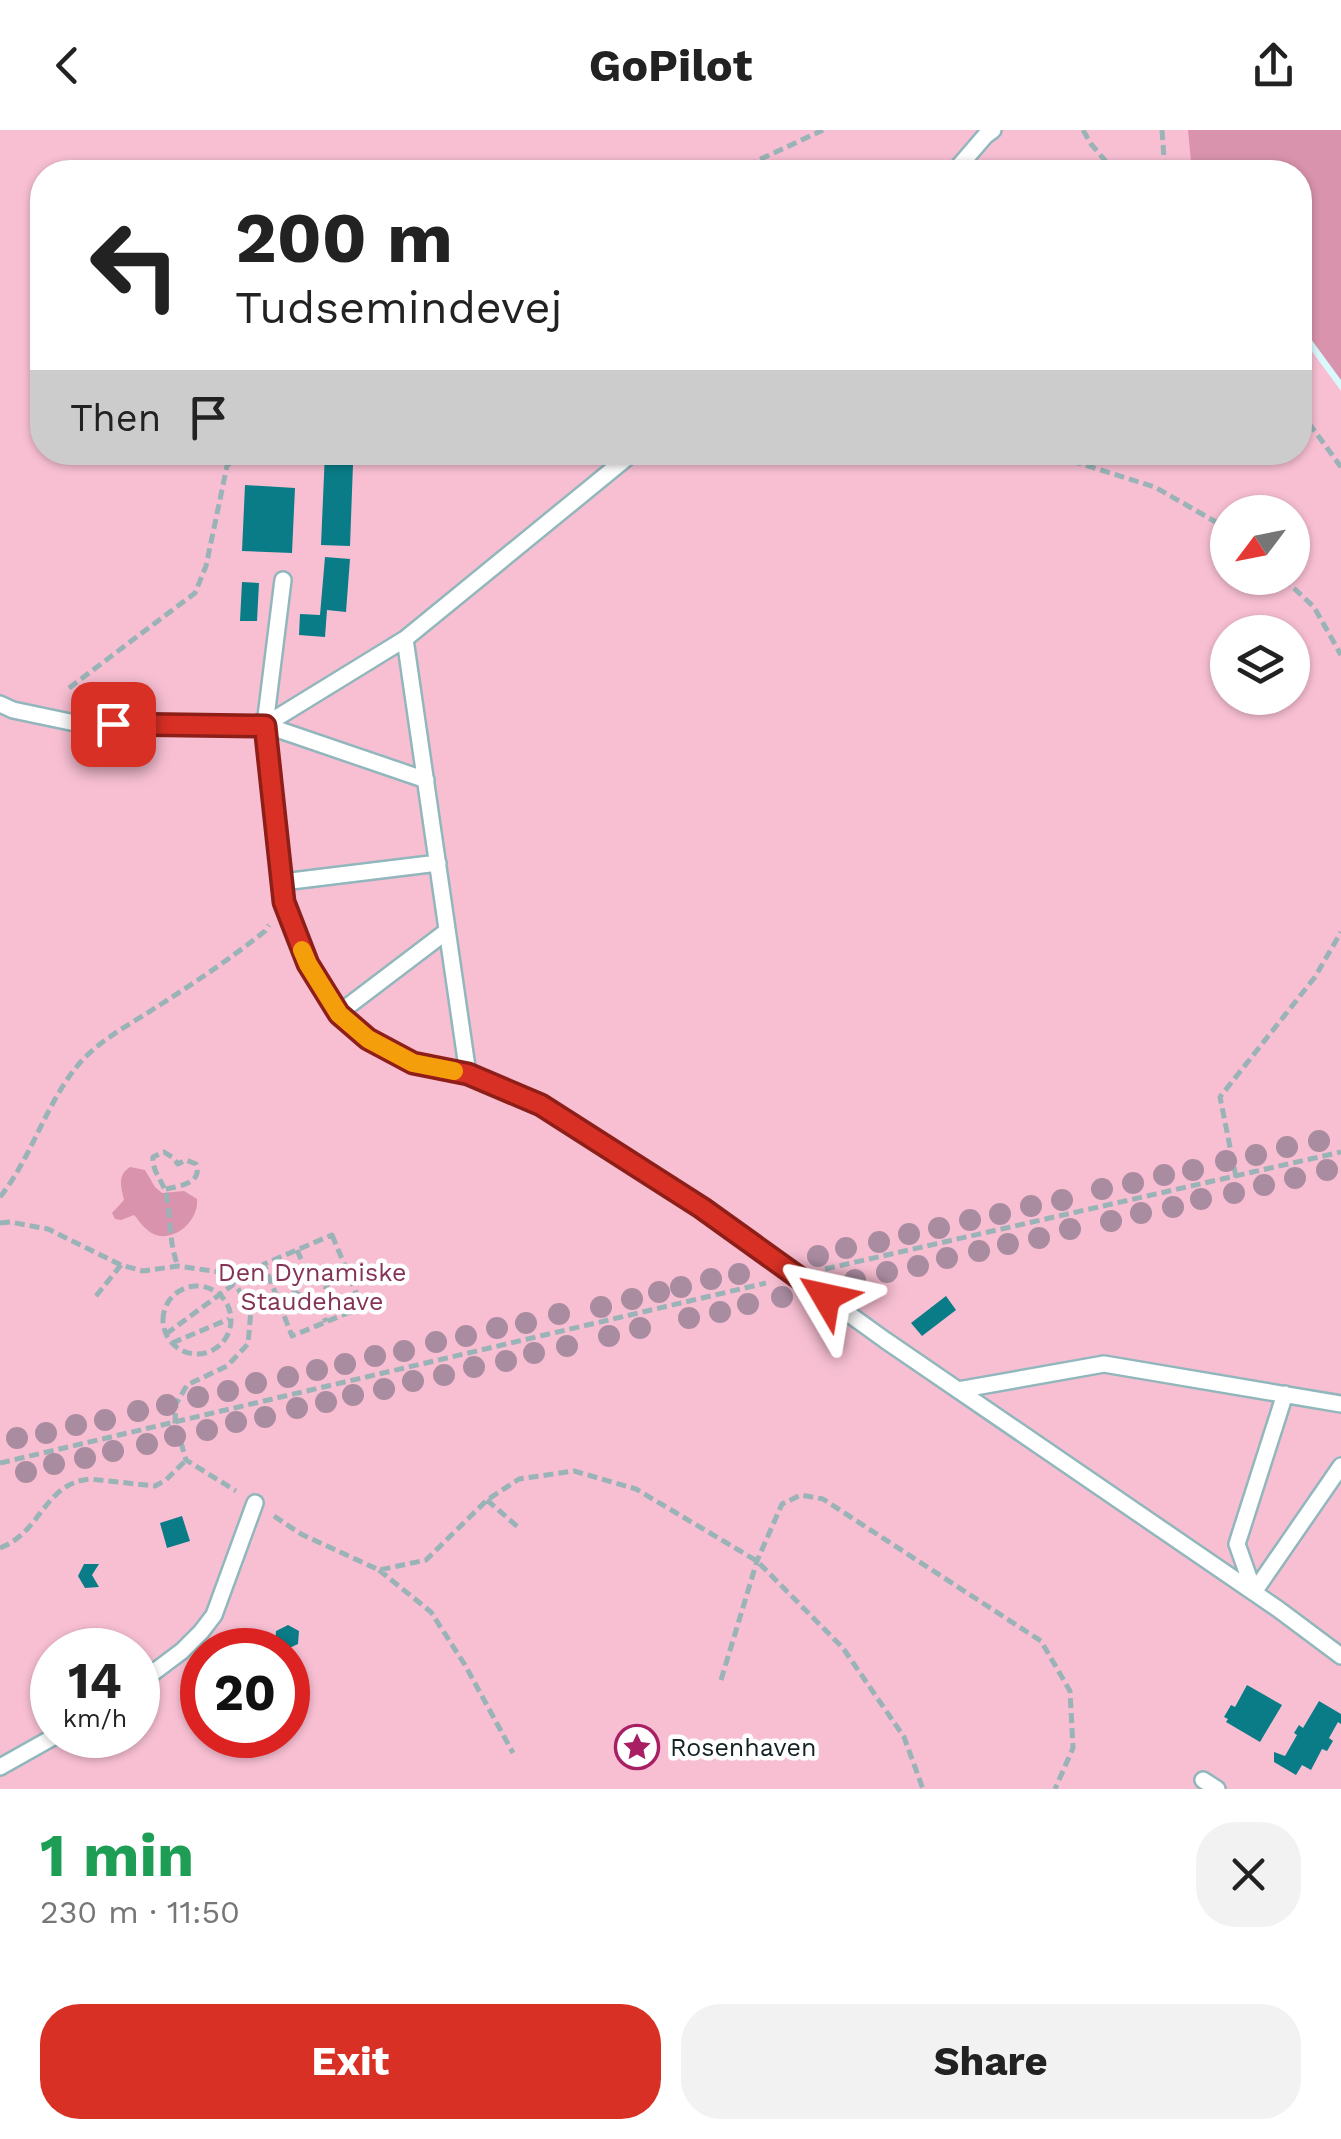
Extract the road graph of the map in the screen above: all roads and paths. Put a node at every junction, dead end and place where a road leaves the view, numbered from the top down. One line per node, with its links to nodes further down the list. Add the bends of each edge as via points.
1 (823, 130): 5 (path)
2 (993, 130): 6 (lane)
3 (1083, 130): 7 (path)
4 (1162, 130): 8 (path)
5 (759, 160)
6 (964, 160)
7 (1105, 160)
8 (1164, 160)
9 (1312, 428): 13 (path)
10 (228, 465): 19 (path, via 196,593)
11 (618, 465): 17 (lane)
12 (1083, 465): 14 (path, via 1155,488)
13 (1341, 467)
14 (1210, 519)
15 (283, 580): 21 (lane)
16 (1301, 595): 18 (path)
17 (406, 639): 21 (lane); 22 (lane)
18 (1341, 656)
19 (69, 688)
20 (0, 704): 21 (lane, via 75,723)
21 (265, 726): 22 (lane); 24 (lane)
22 (426, 780): 23 (lane)
23 (438, 863): 24 (lane); 26 (lane)
24 (282, 882): 25 (lane)
25 (284, 902): 28 (lane, via 308,964); 33 (path, via 265,931 230,960 79,1064)
26 (448, 931): 28 (lane); 29 (lane)
27 (1341, 932): 31 (path, via 1315,977 1220,1097)
28 (339, 1014): 29 (lane, via 413,1063)
29 (468, 1074): 40 (lane, via 541,1105)
30 (1341, 1152): 31 (path)
31 (1236, 1177): 40 (path)
32 (166, 1190): 32 (path, via 196,1178 196,1164 155,1154 152,1166); 37 (path)
33 (0, 1197)
34 (0, 1223): 36 (path, via 48,1229)
35 (297, 1250): 38 (path); 39 (path, via 332,1235); 46 (path, via 264,1264)
36 (121, 1266): 37 (path); 45 (path)
37 (178, 1266): 42 (path, via 219,1272)
38 (304, 1268): 41 (path); 43 (path)
39 (347, 1272): 41 (path); 50 (path, via 362,1308)
40 (796, 1276): 53 (lane); 56 (path)
41 (330, 1278): 47 (path)
42 (234, 1284): 44 (path); 48 (path)
43 (294, 1292): 46 (path); 47 (path)
44 (220, 1295): 49 (path); 51 (path); 51 (path, via 199,1286 177,1292 164,1312)
45 (96, 1296)
46 (278, 1299): 48 (path); 50 (path, via 292,1336)
47 (319, 1304): 50 (path)
48 (250, 1310): 56 (path, via 248,1344 228,1366 187,1384)
49 (230, 1319): 52 (path); 52 (path, via 228,1335 212,1350 191,1354)
50 (326, 1322)
51 (166, 1334): 52 (path)
52 (172, 1343)
53 (958, 1390): 54 (lane, via 1104,1364); 66 (lane)
54 (1285, 1394): 55 (lane); 66 (lane, via 1236,1544)
55 (1341, 1404)
56 (175, 1422): 57 (path); 58 (path)
57 (186, 1460): 61 (path); 63 (path, via 155,1486 80,1480 52,1497 27,1531)
58 (0, 1463)
59 (1341, 1466): 66 (lane)
60 (487, 1500): 62 (path); 64 (path, via 519,1479 574,1471 636,1489); 65 (path, via 426,1560)
61 (255, 1503): 65 (path, via 301,1534); 68 (lane, via 214,1615)
62 (519, 1528)
63 (0, 1548)
64 (758, 1561): 69 (path); 73 (path, via 842,1648 904,1737); 74 (path, via 782,1504 801,1495 823,1498 1042,1641 1070,1690 1074,1748)
65 (379, 1570): 71 (path, via 431,1612)
66 (1254, 1592): 67 (lane)
67 (1341, 1656)
68 (160, 1668)
69 (721, 1680)
70 (30, 1750): 72 (lane)
71 (514, 1753)
72 (0, 1767)
73 (923, 1789)
74 (1055, 1789)

